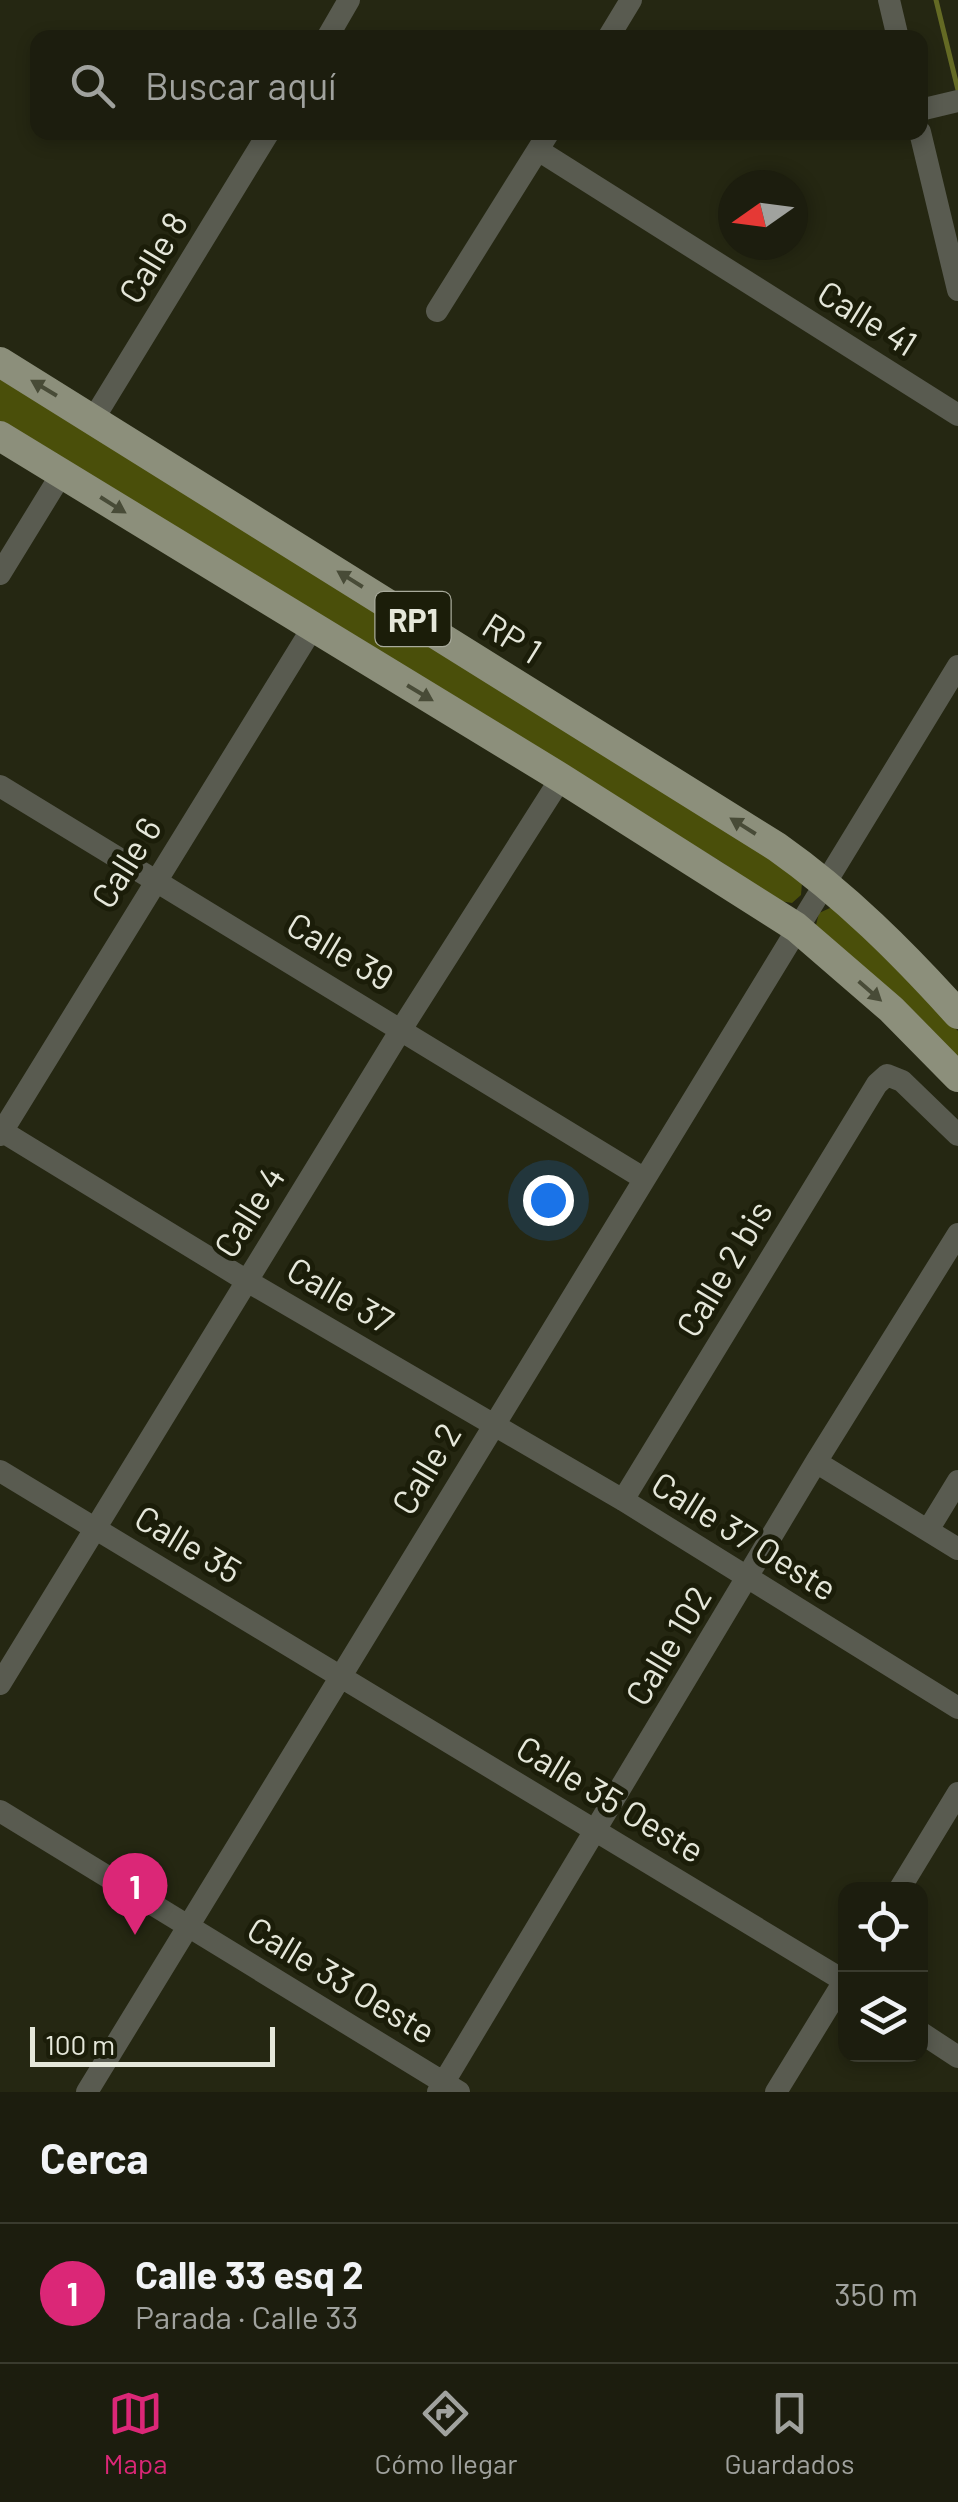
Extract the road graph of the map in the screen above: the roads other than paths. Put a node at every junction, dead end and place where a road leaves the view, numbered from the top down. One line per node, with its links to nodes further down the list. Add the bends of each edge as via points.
1 (350, 0): 4 (street)
2 (631, 0): 5 (street)
3 (889, 0): 6 (street)
4 (331, 30)
5 (613, 30)
6 (896, 30)
7 (955, 102): 8 (street)
8 (928, 108)
9 (263, 140): 16 (street, Calle 8)
10 (922, 140): 12 (street)
11 (543, 141): 13 (street); 15 (street, Calle 41)
12 (958, 290)
13 (437, 311)
14 (0, 362): 16 (main road, RP 1 / RP1, one-way to 14)
15 (958, 415)
16 (94, 418): 25 (main road, RP 1 / RP1, one-way to 16)
17 (0, 436): 18 (main road, RP1)
18 (62, 473): 19 (street); 20 (main road, RP1, one-way to 20)
19 (0, 574)
20 (313, 627): 22 (main road, RP1, one-way to 22); 24 (street, Calle 6)
21 (958, 666): 25 (street, Calle 2)
22 (561, 778): 26 (main road, RP1); 28 (street, Calle 4)
23 (0, 786): 24 (street, Calle 39)
24 (155, 880): 28 (street, Calle 39); 30 (street, Calle 6)
25 (824, 881): 26 (street, Calle 2); 27 (main road, RP 1 / RP1)
26 (796, 928): 29 (main road, RP1, one-way to 29); 32 (street, Calle 2)
27 (958, 1014)
28 (402, 1028): 32 (street, Calle 39); 34 (street, Calle 4)
29 (958, 1077)
30 (1, 1132): 34 (street, Calle 37)
31 (958, 1135): 39 (street, Calle 2 bis, via 902,1081 887,1075 876,1084)
32 (643, 1178): 35 (street, Calle 2)
33 (958, 1234): 36 (street, Calle 102)
34 (247, 1280): 35 (street, Calle 37); 40 (street, Calle 4)
35 (494, 1424): 39 (street, Calle 37 Oeste); 45 (street, Calle 2)
36 (816, 1462): 41 (street); 43 (street, Calle 102)
37 (0, 1471): 40 (street, Calle 35)
38 (958, 1480): 41 (street)
39 (623, 1500): 43 (street, Calle 37 Oeste)
40 (97, 1529): 44 (street, Calle 4); 45 (street, Calle 35)
41 (928, 1530): 42 (street)
42 (958, 1549)
43 (747, 1579): 47 (street, Calle 37 Oeste); 50 (street, Calle 102)
44 (8, 1652): 46 (street, Calle 4)
45 (340, 1675): 50 (street, Calle 35 Oeste); 52 (street, Calle 2)
46 (0, 1684)
47 (958, 1708)
48 (958, 1794): 51 (street)
49 (0, 1812): 52 (street, Calle 33 Oeste)
50 (597, 1830): 53 (street, Calle 35 Oeste); 57 (street, Calle 102)
51 (904, 1882)
52 (188, 1926): 57 (street, Calle 33 Oeste); 58 (street, Calle 2)
53 (838, 1976)
54 (838, 1991): 59 (street)
55 (928, 2037): 56 (street)
56 (958, 2057)
57 (447, 2089)
58 (87, 2092)
59 (776, 2092)

